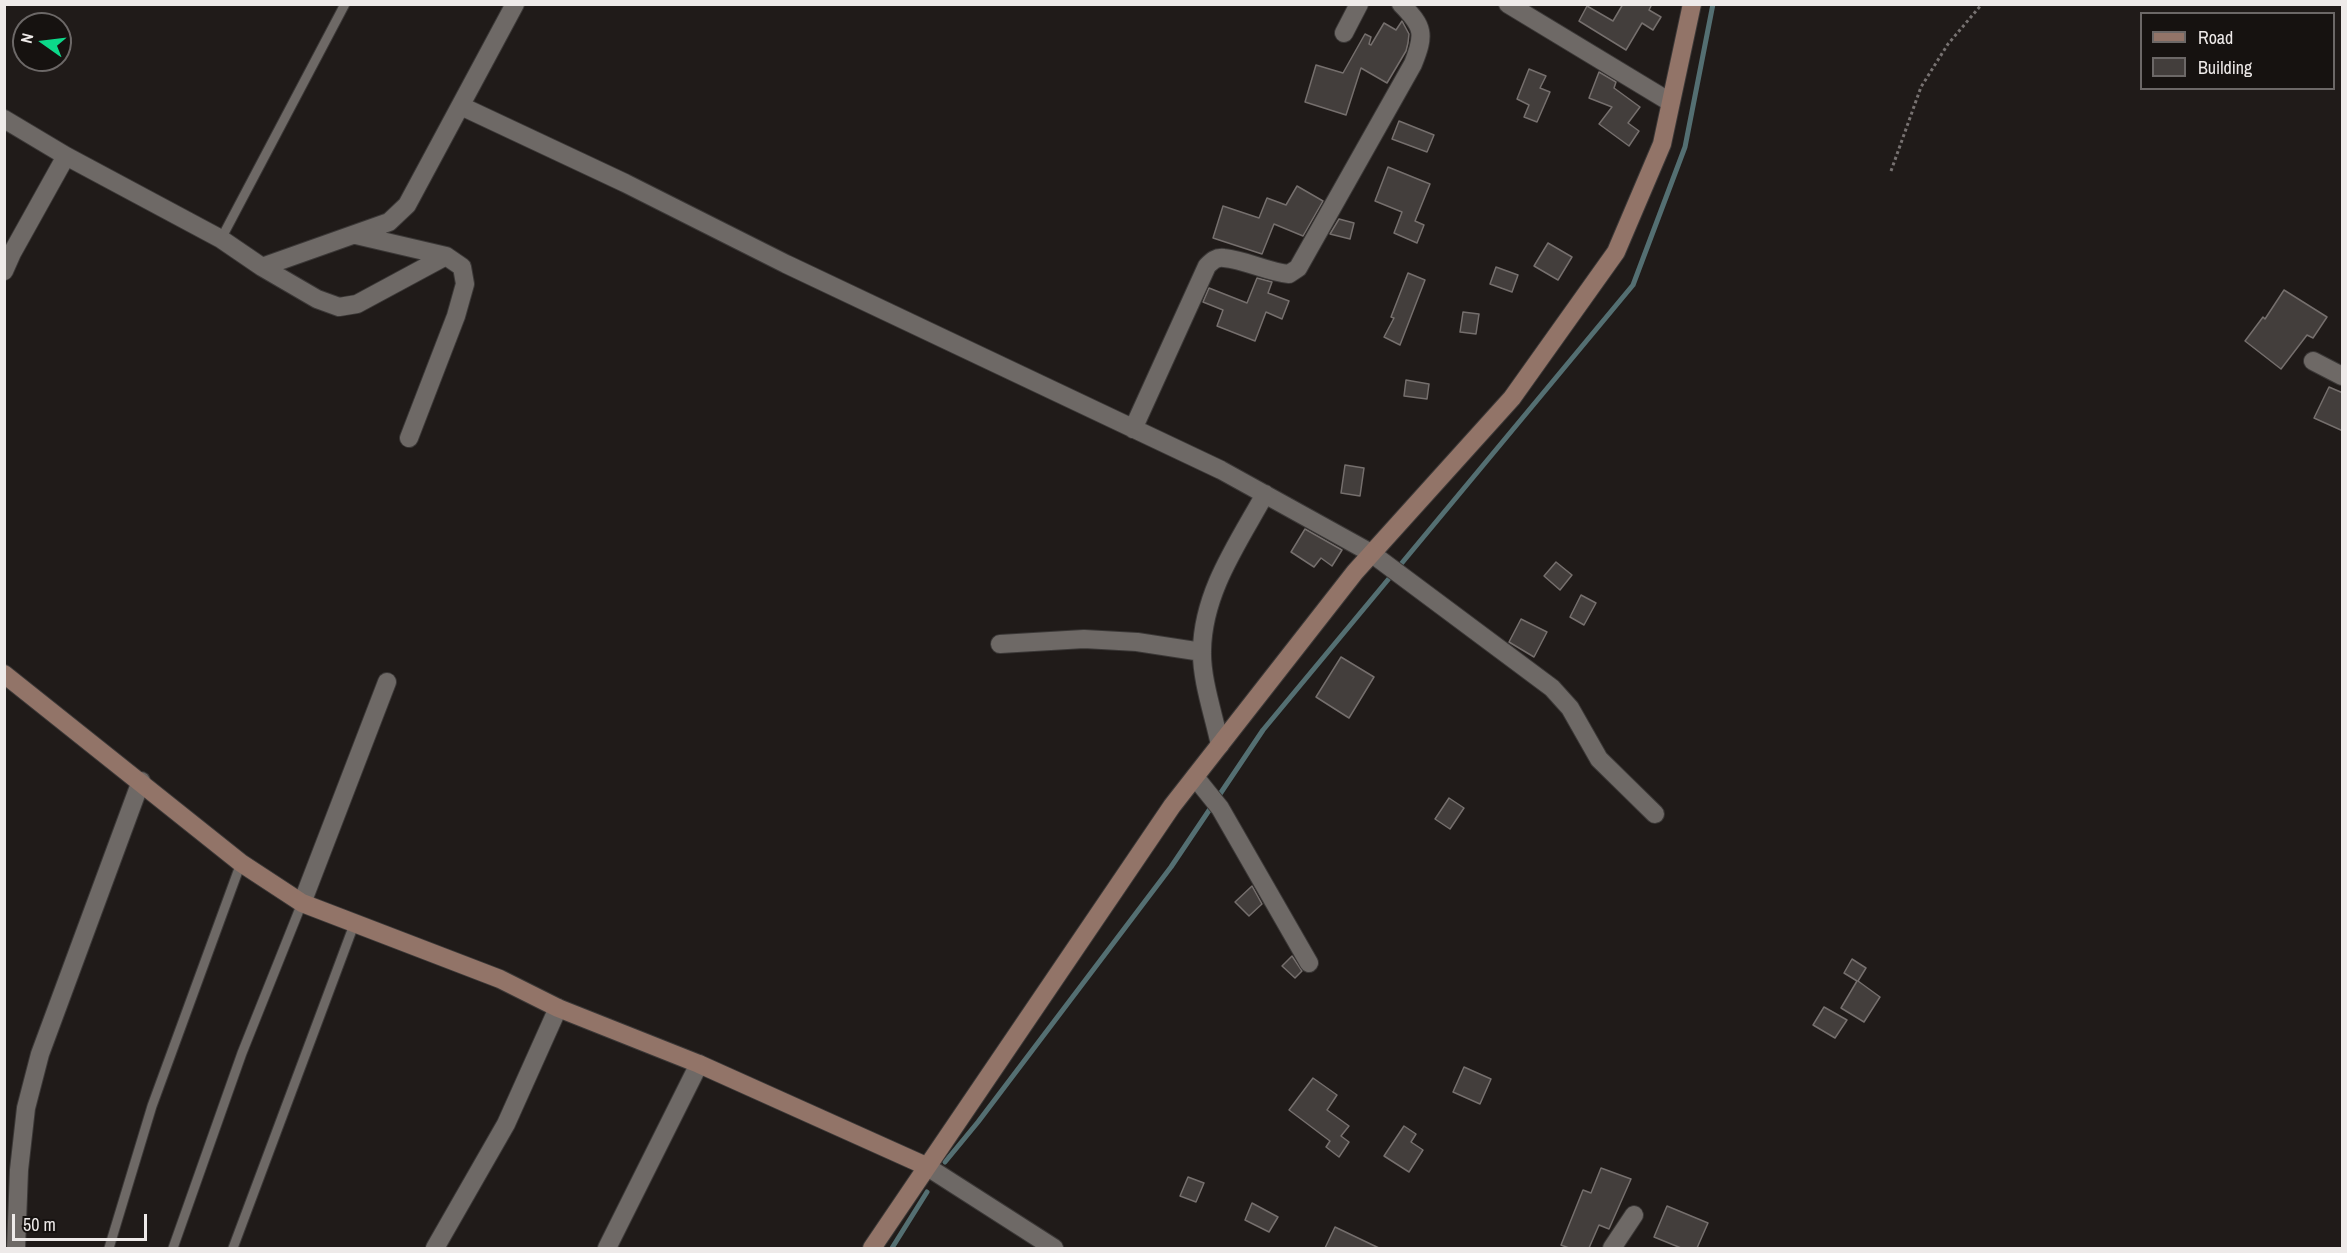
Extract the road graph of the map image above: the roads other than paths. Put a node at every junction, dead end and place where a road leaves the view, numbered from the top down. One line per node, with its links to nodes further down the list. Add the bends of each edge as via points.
1 (345, 4): 13 (lane)
2 (515, 4): 9 (street)
3 (1359, 4): 7 (street)
4 (1401, 4): 19 (street, via 1422,33 1420,48 1298,268 1289,274 1276,273 1223,258 1207,266)
5 (1508, 4): 8 (street)
6 (1692, 4): 8 (street)
7 (1344, 33)
8 (1670, 102): 22 (street, via 1662,144 1616,252 1512,398)
9 (461, 105): 12 (street, via 407,205 389,222); 19 (street)
10 (4, 119): 11 (street)
11 (66, 156): 13 (street); 16 (street)
12 (356, 235): 14 (street); 15 (street)
13 (221, 239): 15 (street)
14 (446, 256): 15 (street, via 357,304 339,307 317,299); 20 (street, via 462,267 465,284)
15 (262, 267)
16 (4, 271)
17 (2313, 361): 18 (street)
18 (2343, 376)
19 (1133, 429): 21 (street)
20 (409, 438)
21 (1264, 494): 22 (street); 24 (street, via 1221,573 1204,623)
22 (1376, 558): 27 (street); 30 (street, via 1552,688 1570,708 1599,759)
23 (1000, 644): 24 (street, via 1084,639)
24 (1202, 652): 27 (street)
25 (6, 678): 29 (street)
26 (387, 682): 32 (street)
27 (1220, 745): 28 (street)
28 (1198, 780): 34 (street, via 1220,808); 37 (street, via 1172,806)
29 (141, 781): 31 (street); 38 (street, via 40,1054)
30 (1655, 814)
31 (241, 863): 32 (street); 41 (lane, via 152,1106)
32 (302, 903): 33 (street); 42 (lane, via 242,1053)
33 (355, 922): 35 (street, via 500,979); 43 (lane)
34 (1309, 963)
35 (558, 1008): 36 (street); 44 (street, via 506,1124)
36 (699, 1064): 37 (street); 45 (street)
37 (926, 1166): 46 (street); 47 (street)
38 (12, 1169): 40 (street)
39 (1634, 1215): 48 (street)
40 (16, 1248)
41 (109, 1248)
42 (173, 1248)
43 (234, 1248)
44 (435, 1248)
45 (607, 1248)
46 (872, 1248)
47 (1054, 1248)
48 (1612, 1248)

